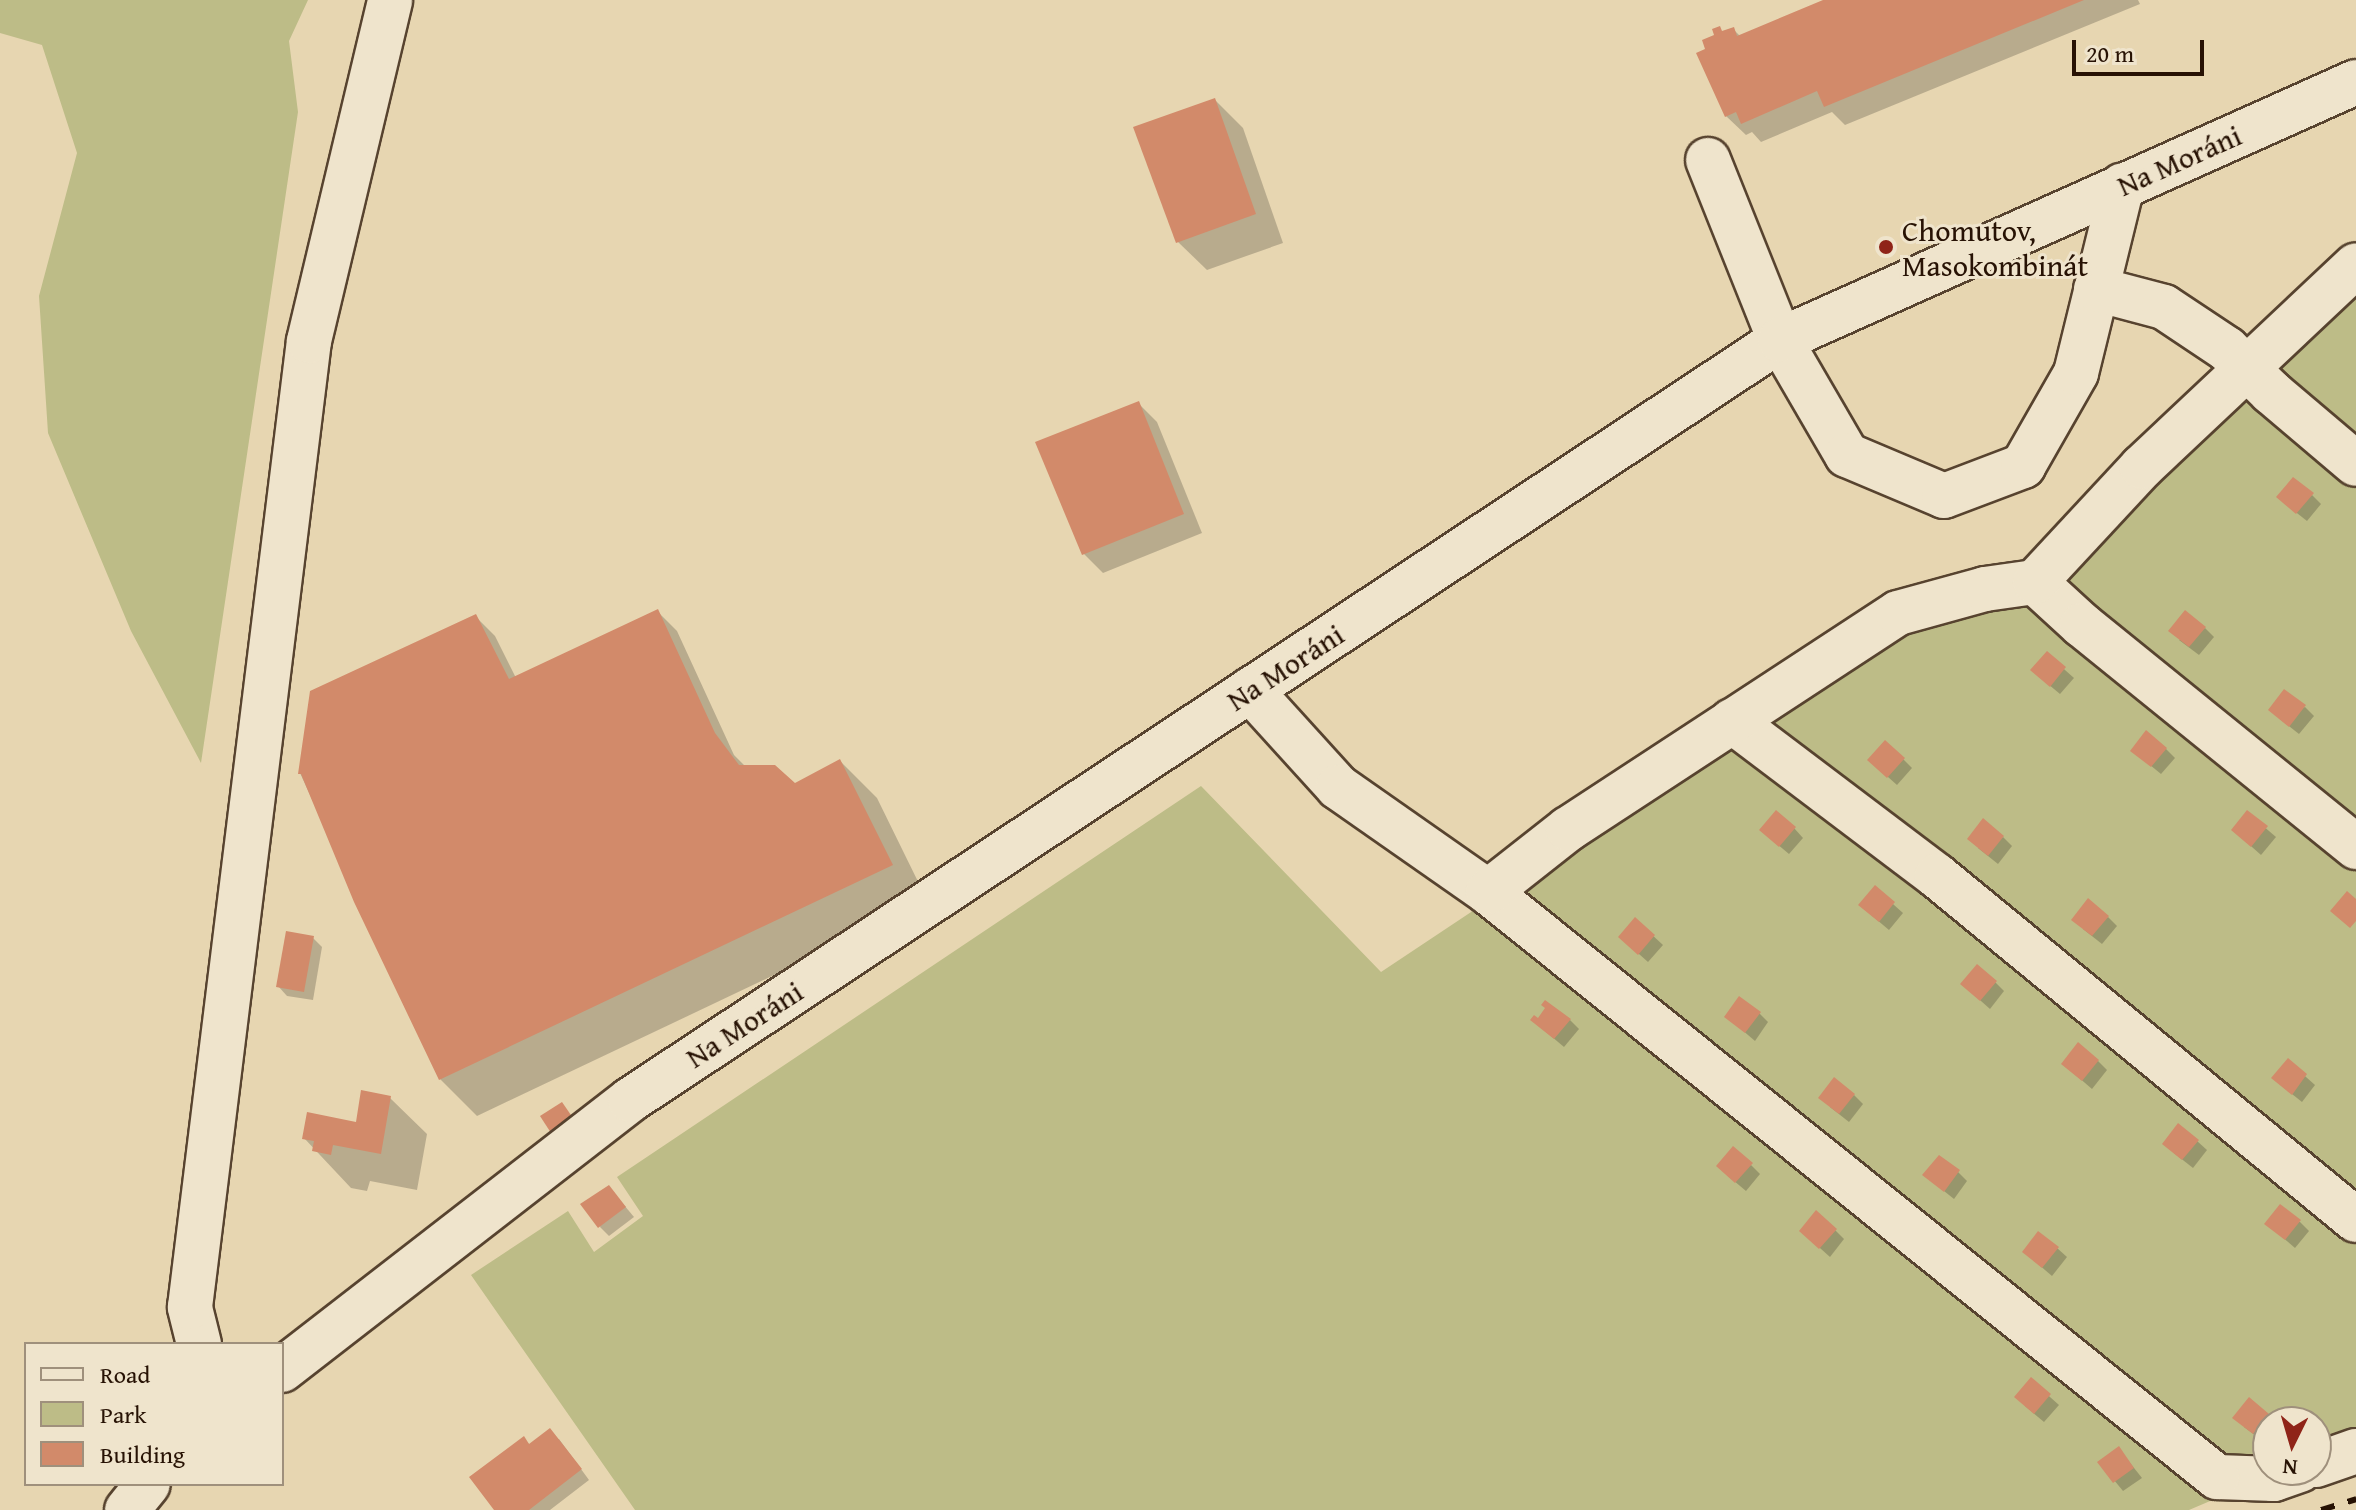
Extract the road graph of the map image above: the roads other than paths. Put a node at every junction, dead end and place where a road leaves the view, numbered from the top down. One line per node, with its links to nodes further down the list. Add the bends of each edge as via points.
1 (390, 0): 16 (lane, via 309,341 190,1307)
2 (2356, 82): 4 (lane, Na Moráni)
3 (1708, 160): 7 (lane)
4 (2122, 186): 6 (lane); 7 (lane, Na Moráni)
5 (2356, 265): 8 (lane)
6 (2096, 289): 7 (lane, via 2076,373 2023,466 1944,496 1847,455); 8 (lane, via 2164,307)
7 (1780, 340): 11 (lane, Na Moráni)
8 (2248, 369): 9 (lane); 10 (lane, via 2142,467)
9 (2356, 464)
10 (2035, 582): 12 (lane, via 1985,589 1898,613); 13 (lane)
11 (1250, 690): 14 (lane, via 1338,787); 17 (lane, Na Moráni, via 630,1100)
12 (1732, 721): 14 (lane, via 1568,829); 15 (lane, via 1937,876)
13 (2356, 847)
14 (1488, 892): 20 (lane, via 2217,1477)
15 (2356, 1220)
16 (199, 1342)
17 (284, 1368)
18 (2356, 1451): 19 (lane)
19 (2332, 1459)
20 (2252, 1478)
21 (146, 1486): 22 (lane)
22 (127, 1510)

